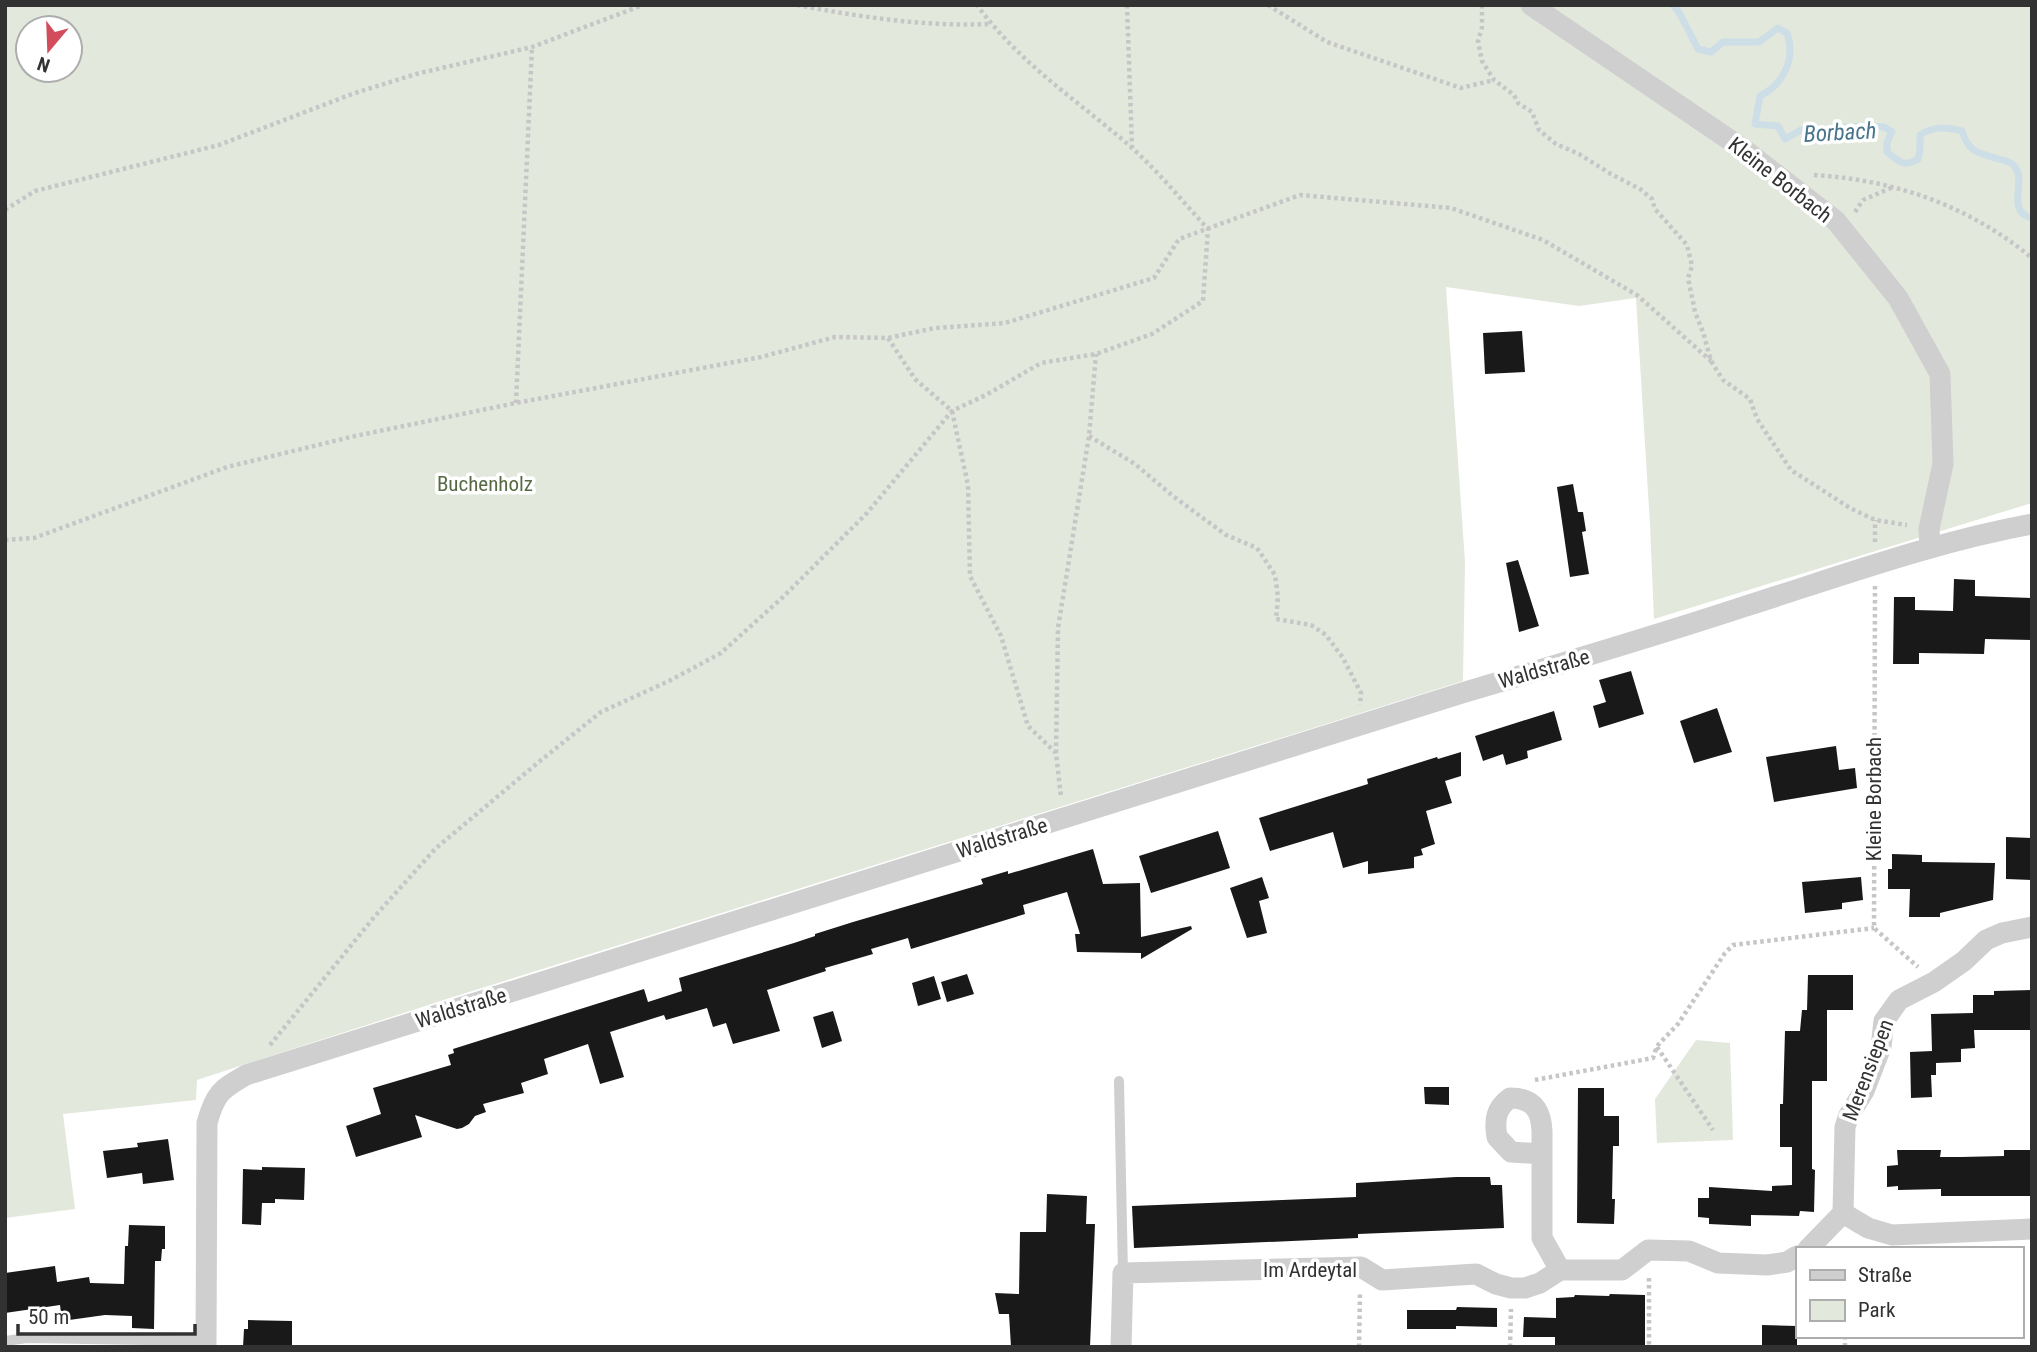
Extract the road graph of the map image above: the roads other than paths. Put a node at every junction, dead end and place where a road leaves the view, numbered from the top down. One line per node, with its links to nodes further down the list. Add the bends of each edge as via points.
1 (1531, 5): 3 (street, Kleine Borbach, via 1746,151 1836,221 1898,298 1940,374 1943,464)
2 (2032, 524): 3 (street, Waldstraße)
3 (1930, 538): 14 (street, Waldstraße, via 1644,640 246,1075 222,1089 207,1123)
4 (2032, 927): 7 (street, Merensiepen, via 1986,940 1934,982 1899,1000 1884,1021 1881,1047 1845,1127)
5 (1119, 1081): 12 (lane)
6 (1542, 1154): 6 (street, via 1541,1119 1534,1104 1510,1098 1495,1118 1497,1138 1511,1152); 11 (street, via 1542,1238)
7 (1843, 1213): 8 (street, via 1892,1235); 9 (street)
8 (2032, 1229)
9 (1810, 1247)
10 (1796, 1257): 11 (street, via 1767,1265 1718,1263 1689,1251 1648,1250 1622,1270)
11 (1560, 1270): 12 (street, Im Ardeytal, via 1525,1288 1496,1284 1476,1274 1382,1280 1361,1267)
12 (1123, 1273): 15 (street)
13 (5, 1341): 14 (lane, Waldstraße)
14 (206, 1344)
15 (1121, 1347)

